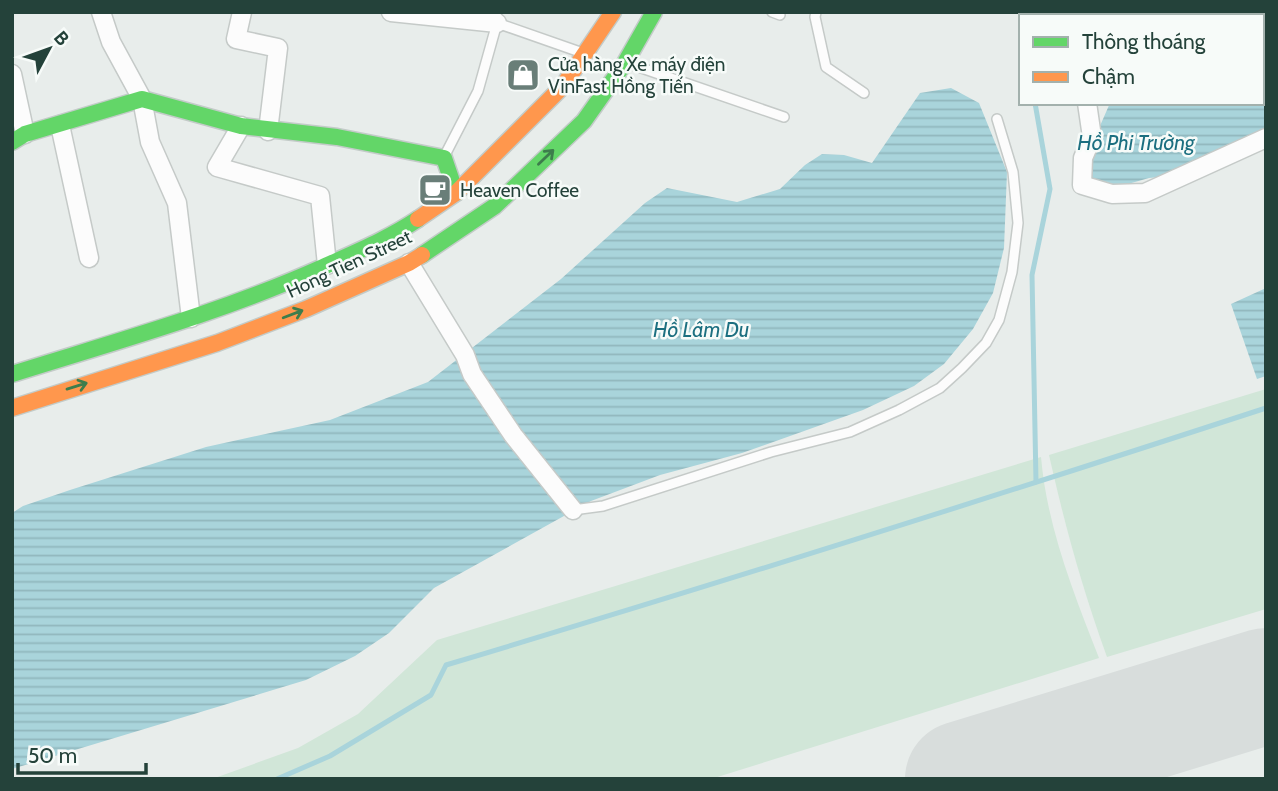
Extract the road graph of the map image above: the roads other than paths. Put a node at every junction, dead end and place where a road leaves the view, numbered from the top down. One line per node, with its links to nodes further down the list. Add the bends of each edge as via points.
1 (101, 12): 12 (street)
2 (242, 12): 18 (street, via 236,38 278,48)
3 (391, 12): 7 (street)
4 (613, 12): 8 (main road, Hong Tien Street)
5 (654, 12): 9 (main road, Hong Tien Street)
6 (816, 12): 11 (lane, via 826,67)
7 (496, 18): 8 (lane); 21 (lane, via 478,91)
8 (585, 54): 22 (main road, Hong Tien Street, via 563,86)
9 (625, 63): 14 (lane); 24 (main road, Hong Tien Street, one-way to 9, via 495,206 584,121)
10 (12, 74): 19 (street)
11 (864, 93)
12 (142, 99): 16 (main road); 17 (main road); 26 (street, via 150,142 177,203)
13 (1087, 105): 20 (street, via 1092,137 1083,158 1082,185 1112,194 1145,193)
14 (784, 117)
15 (997, 119): 29 (lane, via 1013,172 1018,223 1013,272 999,320 962,368 940,388 850,432 771,452 603,506)
16 (60, 125): 19 (main road); 23 (street)
17 (241, 126): 18 (main road); 25 (street, via 217,167 320,197)
18 (268, 131): 21 (main road, via 337,137)
19 (19, 138)
20 (1266, 138)
21 (444, 158): 22 (main road)
22 (456, 193): 25 (main road, Hong Tien Street, via 393,236)
23 (89, 258)
24 (409, 263): 28 (main road, Hong Tien Street, one-way to 24, via 216,343); 29 (street, via 472,374)
25 (327, 265): 26 (main road, Hong Tien Street)
26 (191, 318): 27 (main road, Hong Tien Street)
27 (12, 374)
28 (12, 408)
29 (573, 510)

